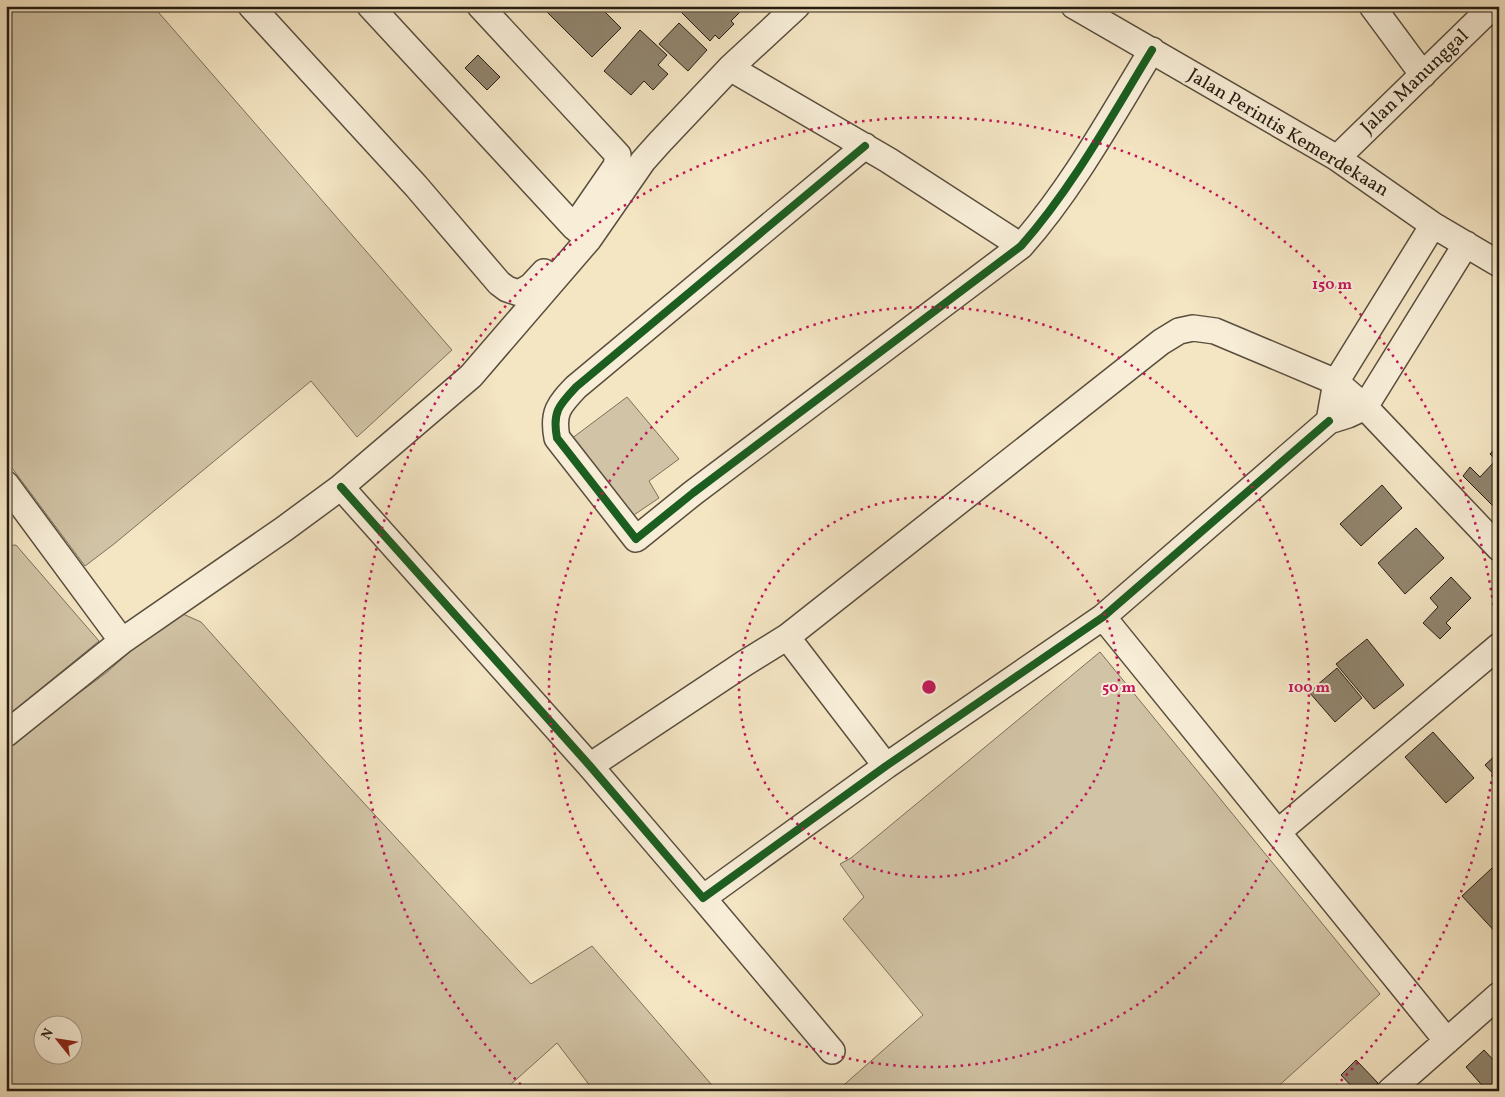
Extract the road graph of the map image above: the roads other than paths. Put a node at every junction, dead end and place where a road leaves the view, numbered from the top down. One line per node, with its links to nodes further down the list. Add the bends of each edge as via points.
1 (251, 6): 14 (street, via 507,289 519,293 532,286)
2 (370, 6): 14 (street)
3 (480, 6): 14 (street, via 618,155 616,166)
4 (797, 6): 9 (street)
5 (1074, 6): 8 (street, Jalan Perintis Kemerdekaan)
6 (1372, 6): 10 (street)
7 (1493, 6): 10 (street, Jalan Manunggal)
8 (1152, 50): 12 (street, Jalan Perintis Kemerdekaan); 16 (street, via 1072,182)
9 (730, 68): 11 (street); 14 (street)
10 (1423, 75): 12 (street, Jalan Manunggal)
11 (865, 146): 16 (street); 16 (street, via 562,402 554,418 557,438 636,539)
12 (1337, 158): 13 (street, Jalan Perintis Kemerdekaan)
13 (1434, 225): 15 (street, Jalan Perintis Kemerdekaan); 18 (street)
14 (581, 233): 22 (street, via 471,376)
15 (1466, 244): 17 (street, Jalan Perintis Kemerdekaan); 19 (street)
16 (1021, 246)
17 (1499, 264)
18 (1336, 382): 19 (street); 20 (street); 25 (street, via 1216,331 1203,328 1179,331 1153,348)
19 (1365, 407): 20 (street); 23 (street)
20 (1329, 421): 24 (street)
21 (6, 484): 26 (street)
22 (341, 487): 26 (street); 29 (street)
23 (1499, 548)
24 (1103, 617): 30 (street); 31 (street)
25 (788, 637): 29 (street, via 744,662); 30 (street)
26 (122, 641): 28 (street)
27 (1499, 646): 31 (street)
28 (6, 734)
29 (590, 766): 32 (street)
30 (886, 766): 32 (street)
31 (1278, 832): 34 (street)
32 (703, 898): 35 (street)
33 (1499, 995): 34 (street)
34 (1447, 1041): 36 (street)
35 (832, 1051)
36 (1390, 1091)

